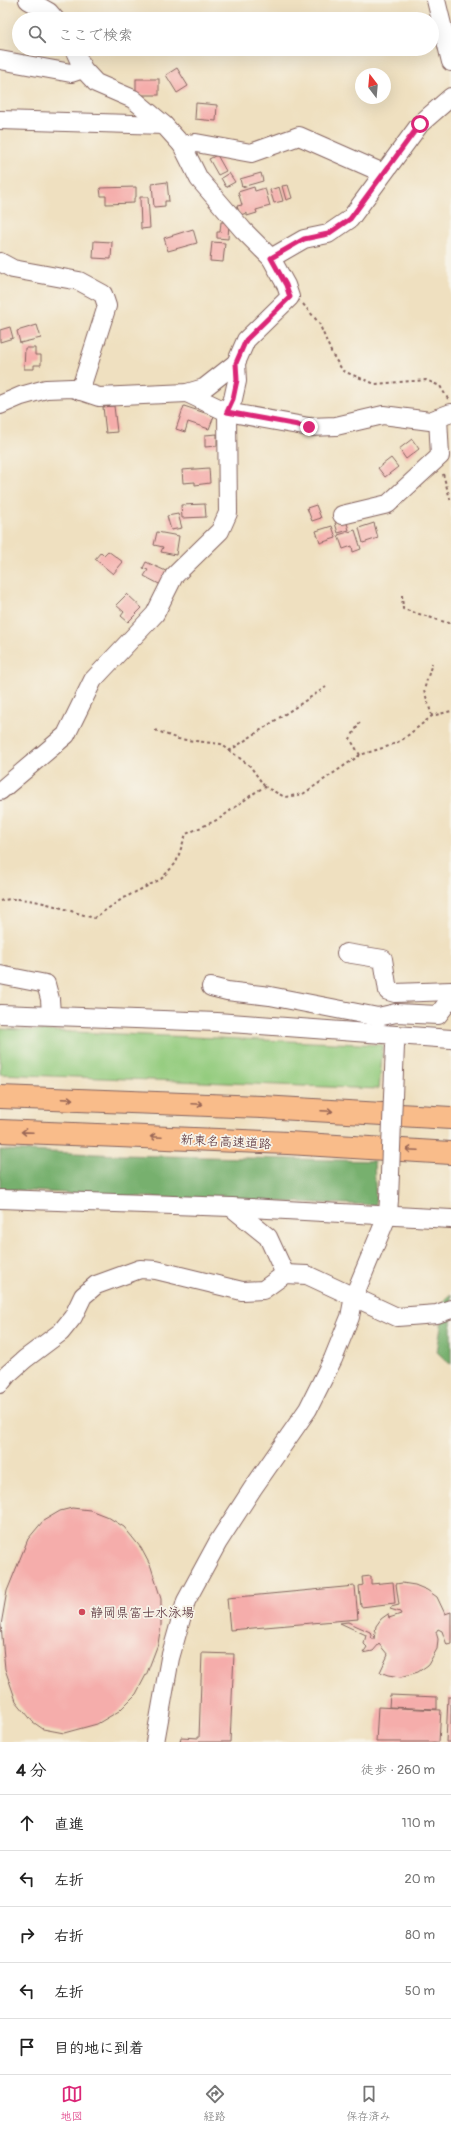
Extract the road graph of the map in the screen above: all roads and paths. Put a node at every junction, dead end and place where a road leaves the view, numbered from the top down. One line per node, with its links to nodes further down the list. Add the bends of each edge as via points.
1 (28, 0): 3 (street)
2 (436, 0): 5 (street)
3 (49, 12)
4 (439, 12): 8 (street)
5 (439, 12)
6 (77, 56): 9 (street)
7 (0, 60): 9 (street, via 71,73)
8 (451, 62)
9 (83, 69): 12 (street, via 96,83 133,99)
10 (451, 97): 14 (street, via 420,124)
11 (0, 120): 12 (street)
12 (164, 126): 13 (street)
13 (182, 144): 14 (street, via 196,143 251,153 299,136); 15 (street, via 199,179)
14 (383, 173): 15 (street, via 350,219 328,234 304,239)
15 (271, 258): 17 (street)
16 (0, 262): 19 (street, via 12,269 80,281 103,294 107,306)
17 (286, 285): 18 (street, via 290,297 246,340); 22 (path, via 319,323 342,371 375,384 426,380 440,386)
18 (236, 363): 20 (street, via 204,388); 23 (street, via 237,380)
19 (80, 391): 20 (street, via 99,397); 21 (street, via 72,388 46,389)
20 (187, 393): 23 (street)
21 (0, 405)
22 (446, 411): 23 (street, via 430,421 383,415 336,426 309,427); 24 (street, via 440,456)
23 (227, 412): 38 (street, via 228,513 220,531 174,576 155,614 93,680 66,734)
24 (435, 461): 25 (path, via 444,475); 26 (street, via 388,504)
25 (451, 502)
26 (342, 515)
27 (402, 595): 28 (path, via 403,610)
28 (451, 622)
29 (432, 663): 32 (path, via 424,690)
30 (326, 687): 35 (path)
31 (451, 711): 32 (path)
32 (432, 716): 36 (path, via 402,740)
33 (360, 722): 36 (path, via 350,739)
34 (155, 730): 35 (path, via 178,739 221,744)
35 (229, 751): 37 (path, via 250,766)
36 (360, 755): 37 (path, via 303,794 285,796)
37 (265, 787): 39 (path, via 219,819 186,834 176,863 161,879 122,899 94,918 30,901)
38 (0, 791)
39 (0, 901)
40 (346, 952): 43 (street, via 384,960 388,991)
41 (0, 975): 47 (street, via 46,984)
42 (211, 987): 45 (street, via 227,992 270,996 378,1016)
43 (451, 991)
44 (451, 998): 45 (street, via 438,1016)
45 (396, 1013): 49 (street)
46 (0, 1014): 47 (street)
47 (51, 1014): 49 (street, via 217,1022)
48 (451, 1039): 49 (street)
49 (395, 1040): 55 (street, bridge)
50 (0, 1097): 51 (highway, one-way to 51, via 262,1107)
51 (451, 1118)
52 (0, 1131): 53 (highway, 新東名高速道路, one-way to 52)
53 (451, 1153)
54 (0, 1199): 56 (street)
55 (388, 1206): 56 (street); 57 (street); 59 (street)
56 (231, 1207): 58 (street, via 268,1237)
57 (451, 1219)
58 (285, 1274): 59 (street, via 307,1275); 61 (street, via 263,1290 242,1291 156,1270 140,1269 96,1285 83,1296 73,1317 61,1332 8,1374)
59 (354, 1296): 60 (street, via 397,1317 437,1314); 62 (street, via 350,1317 333,1359 308,1409 218,1542 186,1601 170,1658)
60 (451, 1309)
61 (0, 1384)
62 (155, 1742)

